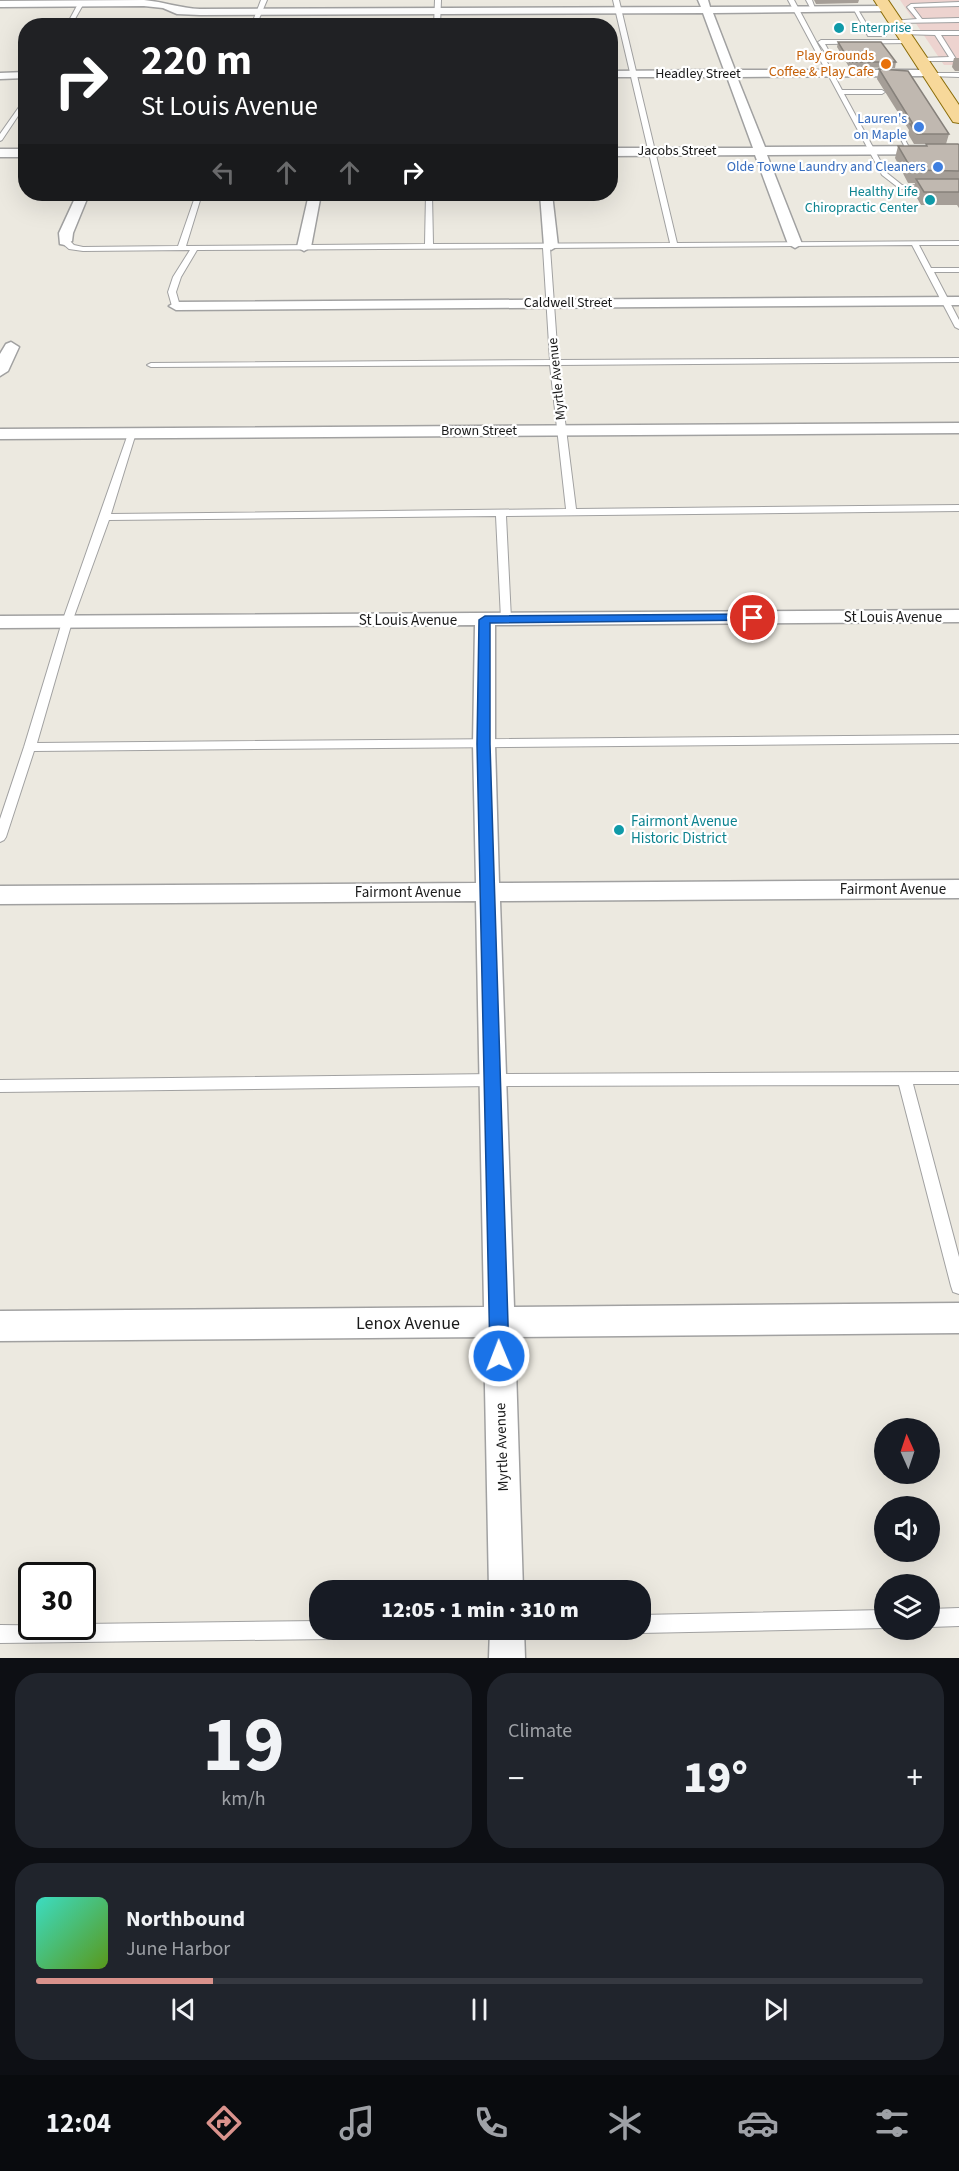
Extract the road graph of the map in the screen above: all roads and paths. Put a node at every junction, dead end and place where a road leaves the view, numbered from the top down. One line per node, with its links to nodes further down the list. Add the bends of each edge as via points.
1 (264, 0): 15 (lane)
2 (350, 0): 13 (street)
3 (81, 3): 4 (street); 14 (street, via 157,3); 16 (lane)
4 (0, 4)
5 (438, 5): 6 (street); 13 (street)
6 (527, 5): 7 (street)
7 (617, 5): 8 (street); 30 (lane)
8 (705, 5): 9 (street); 31 (street)
9 (794, 5): 10 (street); 28 (lane)
10 (811, 5): 12 (street)
11 (959, 5): 20 (lane, via 910,7)
12 (855, 9): 22 (street); 22 (lane, via 870,35)
13 (347, 11): 15 (street); 19 (street)
14 (177, 12): 15 (street); 17 (street)
15 (259, 12): 18 (lane)
16 (73, 18)
17 (168, 18)
18 (256, 18)
19 (346, 18)
20 (920, 20): 21 (lane); 22 (lane)
21 (959, 20)
22 (897, 23): 23 (lane); 25 (lane, via 821,42); 27 (main road)
23 (937, 33): 24 (lane); 26 (lane)
24 (959, 33)
25 (829, 57)
26 (956, 59): 27 (lane)
27 (927, 69): 28 (street, Headley Street); 34 (lane); 37 (main road)
28 (830, 73): 31 (street, Headley Street); 35 (lane)
29 (618, 74): 30 (street, Headley Street)
30 (632, 74): 31 (street, Headley Street); 45 (lane)
31 (731, 74): 46 (street)
32 (0, 75): 33 (street)
33 (18, 75)
34 (959, 75)
35 (840, 92): 36 (lane); 42 (lane)
36 (882, 92)
37 (953, 102): 39 (main road)
38 (18, 112): 41 (lane)
39 (959, 118)
40 (900, 135): 43 (lane)
41 (0, 140)
42 (870, 150): 43 (street, Jacobs Street); 46 (street, Jacobs Street); 50 (lane, via 884,174 900,187)
43 (909, 150): 44 (street, Jacobs Street)
44 (959, 150)
45 (652, 151): 46 (street, Jacobs Street); 47 (street, Jacobs Street); 60 (lane)
46 (761, 151): 58 (street)
47 (618, 152)
48 (0, 153): 49 (street)
49 (18, 153)
50 (959, 188)
51 (80, 201): 56 (street)
52 (197, 201): 64 (lane)
53 (314, 201): 63 (street)
54 (429, 201): 62 (lane)
55 (546, 201): 61 (street, Myrtle Avenue)
56 (65, 242): 64 (lane, via 77,249)
57 (959, 243): 59 (lane)
58 (795, 244): 59 (lane); 60 (lane)
59 (915, 244): 66 (lane)
60 (674, 245): 61 (lane)
61 (549, 246): 62 (lane); 69 (lane, Myrtle Avenue)
62 (429, 247): 63 (lane)
63 (304, 248): 65 (lane)
64 (181, 249): 65 (lane)
65 (194, 249): 70 (lane, via 172,292)
66 (929, 270): 67 (lane); 68 (lane)
67 (959, 270)
68 (952, 301): 69 (street, Caldwell Street); 71 (lane)
69 (549, 303): 70 (street, Caldwell Street); 74 (lane, Myrtle Avenue)
70 (176, 306)
71 (959, 327)
72 (11, 347): 76 (street)
73 (959, 360): 74 (lane)
74 (554, 363): 75 (lane); 78 (lane, Myrtle Avenue)
75 (151, 365)
76 (0, 371)
77 (959, 428): 78 (street, Brown Street)
78 (562, 430): 79 (street, Brown Street); 82 (lane, Myrtle Avenue)
79 (132, 433): 80 (street, Brown Street); 84 (lane)
80 (0, 434)
81 (959, 508): 82 (lane)
82 (571, 510): 83 (lane)
83 (501, 513): 84 (lane); 86 (lane, Myrtle Avenue)
84 (105, 517): 87 (lane)
85 (959, 616): 86 (street, St Louis Avenue)
86 (496, 619): 87 (street, St Louis Avenue); 90 (street, Myrtle Avenue)
87 (67, 621): 88 (street, St Louis Avenue); 91 (lane)
88 (0, 622)
89 (959, 739): 90 (lane)
90 (484, 744): 91 (lane); 94 (street, Myrtle Avenue)
91 (30, 747): 92 (lane)
92 (0, 837)
93 (959, 889): 94 (street, Fairmont Avenue)
94 (488, 892): 95 (street, Fairmont Avenue); 98 (street, Myrtle Avenue)
95 (0, 895)
96 (904, 1078): 97 (lane); 98 (lane); 100 (lane)
97 (959, 1078)
98 (493, 1080): 99 (lane); 102 (street, Myrtle Avenue)
99 (0, 1086)
100 (959, 1286)
101 (959, 1318): 102 (street, Lenox Avenue)
102 (499, 1323): 103 (street, Lenox Avenue); 104 (street, Myrtle Avenue)
103 (0, 1326)
104 (506, 1580)
105 (959, 1617): 106 (lane)
106 (940, 1618)
107 (874, 1619): 108 (lane)
108 (651, 1624)
109 (309, 1630): 110 (lane)
110 (0, 1634)
111 (507, 1640): 112 (street)
112 (507, 1658)

